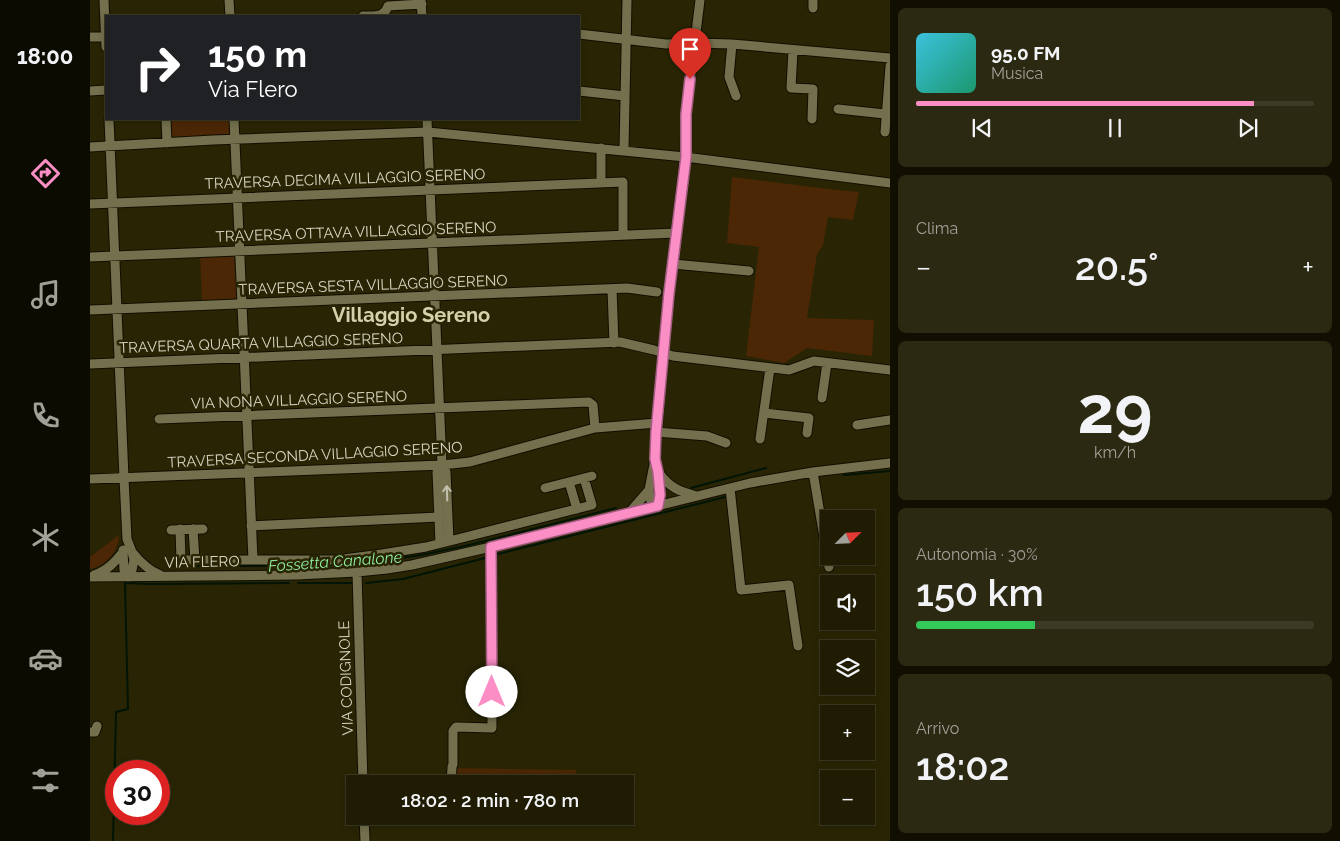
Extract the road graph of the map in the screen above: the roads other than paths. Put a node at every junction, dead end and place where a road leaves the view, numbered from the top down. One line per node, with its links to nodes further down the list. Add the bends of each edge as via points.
1 (104, 0): 10 (street)
2 (229, 0): 7 (street)
3 (626, 0): 14 (street)
4 (700, 0): 15 (street)
5 (421, 2): 6 (street); 9 (street)
6 (388, 3): 8 (street)
7 (230, 15)
8 (382, 15)
9 (422, 15)
10 (105, 18)
11 (580, 34): 14 (street)
12 (90, 37): 13 (street)
13 (105, 37)
14 (626, 39): 15 (street, via 666,44); 23 (street)
15 (694, 43): 16 (street); 40 (street, via 686,114)
16 (732, 44): 17 (street); 24 (street, via 729,77)
17 (794, 50): 18 (street); 27 (street, via 791,88 813,89)
18 (890, 58)
19 (890, 66): 26 (street)
20 (105, 90): 22 (street)
21 (580, 90): 23 (street)
22 (90, 91)
23 (625, 96): 39 (street)
24 (736, 96)
25 (838, 109): 26 (street)
26 (886, 114): 33 (street)
27 (812, 119)
28 (109, 120): 37 (street)
29 (166, 120): 35 (street)
30 (234, 120): 34 (street)
31 (427, 120): 32 (street)
32 (428, 132): 34 (street); 38 (street); 43 (street)
33 (885, 132)
34 (235, 139): 35 (street); 44 (street)
35 (167, 143): 37 (street)
36 (90, 146): 37 (street)
37 (110, 146): 45 (street)
38 (601, 148): 39 (street); 41 (street)
39 (624, 150): 40 (street)
40 (686, 157): 42 (street); 47 (street)
41 (601, 183): 43 (street, TRAVERSA DECIMA VILLAGGIO SERENO); 48 (street, TRAVERSA DECIMA VILLAGGIO SERENO, via 623,182)
42 (890, 183)
43 (431, 189): 44 (street, TRAVERSA DECIMA VILLAGGIO SERENO); 49 (street)
44 (237, 197): 45 (street, TRAVERSA DECIMA VILLAGGIO SERENO); 50 (street)
45 (112, 203): 46 (street, TRAVERSA DECIMA VILLAGGIO SERENO); 51 (street)
46 (90, 204)
47 (676, 233): 48 (street, TRAVERSA OTTAVA VILLAGGIO SERENO); 53 (street)
48 (623, 235): 49 (street, TRAVERSA OTTAVA VILLAGGIO SERENO)
49 (433, 243): 50 (street, TRAVERSA OTTAVA VILLAGGIO SERENO); 57 (street)
50 (239, 251): 51 (street, TRAVERSA OTTAVA VILLAGGIO SERENO); 58 (street)
51 (115, 256): 52 (street, TRAVERSA OTTAVA VILLAGGIO SERENO); 59 (street)
52 (90, 258)
53 (673, 264): 54 (street); 63 (street)
54 (750, 271)
55 (612, 289): 56 (street, TRAVERSA SESTA VILLAGGIO SERENO); 57 (street, TRAVERSA SESTA VILLAGGIO SERENO); 61 (street)
56 (656, 292)
57 (435, 296): 58 (street, TRAVERSA SESTA VILLAGGIO SERENO); 62 (street)
58 (242, 304): 59 (street, TRAVERSA SESTA VILLAGGIO SERENO); 64 (street)
59 (117, 309): 60 (street, TRAVERSA SESTA VILLAGGIO SERENO); 65 (street)
60 (90, 310)
61 (614, 342): 62 (street, TRAVERSA QUARTA VILLAGGIO SERENO); 63 (street, TRAVERSA QUARTA VILLAGGIO SERENO)
62 (437, 349): 64 (street, TRAVERSA QUARTA VILLAGGIO SERENO); 71 (street)
63 (662, 353): 68 (street, TRAVERSA QUARTA VILLAGGIO SERENO); 77 (street)
64 (244, 357): 65 (street, TRAVERSA QUARTA VILLAGGIO SERENO); 73 (street)
65 (119, 363): 67 (street, TRAVERSA QUARTA VILLAGGIO SERENO); 88 (street)
66 (827, 363): 68 (street, TRAVERSA QUARTA VILLAGGIO SERENO, via 814,362 789,370); 69 (street, TRAVERSA QUARTA VILLAGGIO SERENO); 70 (street)
67 (90, 364)
68 (770, 368): 72 (street)
69 (890, 370)
70 (822, 398)
71 (440, 408): 73 (street, VIA NONA VILLAGGIO SERENO); 78 (street, VIA NONA VILLAGGIO SERENO, via 589,402 593,405); 84 (street)
72 (764, 413): 79 (street, via 809,418); 80 (street)
73 (246, 416): 74 (street, VIA NONA VILLAGGIO SERENO); 85 (street)
74 (159, 419)
75 (890, 420): 76 (street)
76 (857, 425)
77 (656, 427): 78 (street, TRAVERSA SECONDA VILLAGGIO SERENO); 81 (street, TRAVERSA SECONDA VILLAGGIO SERENO, via 707,436); 82 (street)
78 (595, 428): 84 (street, TRAVERSA SECONDA VILLAGGIO SERENO, via 470,462)
79 (807, 433)
80 (760, 439)
81 (726, 443)
82 (655, 459): 86 (street); 93 (street)
83 (890, 463): 87 (street, VIA FLERO)
84 (442, 464): 85 (street, TRAVERSA SECONDA VILLAGGIO SERENO); 98 (street, via 437,472); 102 (street, one-way to 84, via 446,472)
85 (249, 472): 88 (street, TRAVERSA SECONDA VILLAGGIO SERENO); 99 (street)
86 (658, 472): 94 (street, via 679,491); 95 (street, via 660,495)
87 (813, 472): 92 (street, VIA FLERO); 107 (street)
88 (124, 478): 89 (street, TRAVERSA SECONDA VILLAGGIO SERENO); 104 (street)
89 (90, 479)
90 (569, 482): 91 (street, VIA FLERO); 96 (street); 96 (street, VIA FLERO, via 588,477 592,506)
91 (545, 488)
92 (730, 488): 94 (street, VIA FLERO); 112 (street, via 741,590 789,585)
93 (649, 490): 95 (street); 97 (street)
94 (696, 496): 95 (street, VIA FLERO)
95 (656, 506): 97 (street, VIA FLERO)
96 (576, 510): 102 (street, VIA FLERO)
97 (629, 513): 103 (street, VIA FLERO)
98 (439, 518): 99 (street); 102 (street)
99 (251, 526): 106 (street)
100 (193, 529): 101 (street, VIA FLERO); 105 (street, VIA FLERO); 105 (street, VIA FLERO, via 175,530 181,560)
101 (203, 529)
102 (445, 542): 106 (street, VIA FLERO, via 426,548 336,560)
103 (491, 547): 108 (street, VIA FLERO, via 412,565); 114 (street, via 492,728 456,727 453,731)
104 (128, 552): 109 (street, via 124,570); 110 (street); 111 (street, via 103,572)
105 (195, 560): 106 (street, VIA FLERO)
106 (253, 560)
107 (829, 567)
108 (357, 572): 110 (street, VIA FLERO); 113 (street, VIA CODIGNOLE)
109 (128, 576): 110 (street, VIA FLERO); 111 (street, VIA FLERO)
110 (162, 576)
111 (90, 577)
112 (798, 646)
113 (363, 775)
114 (452, 775)
115 (364, 825): 116 (street)
116 (365, 841)

